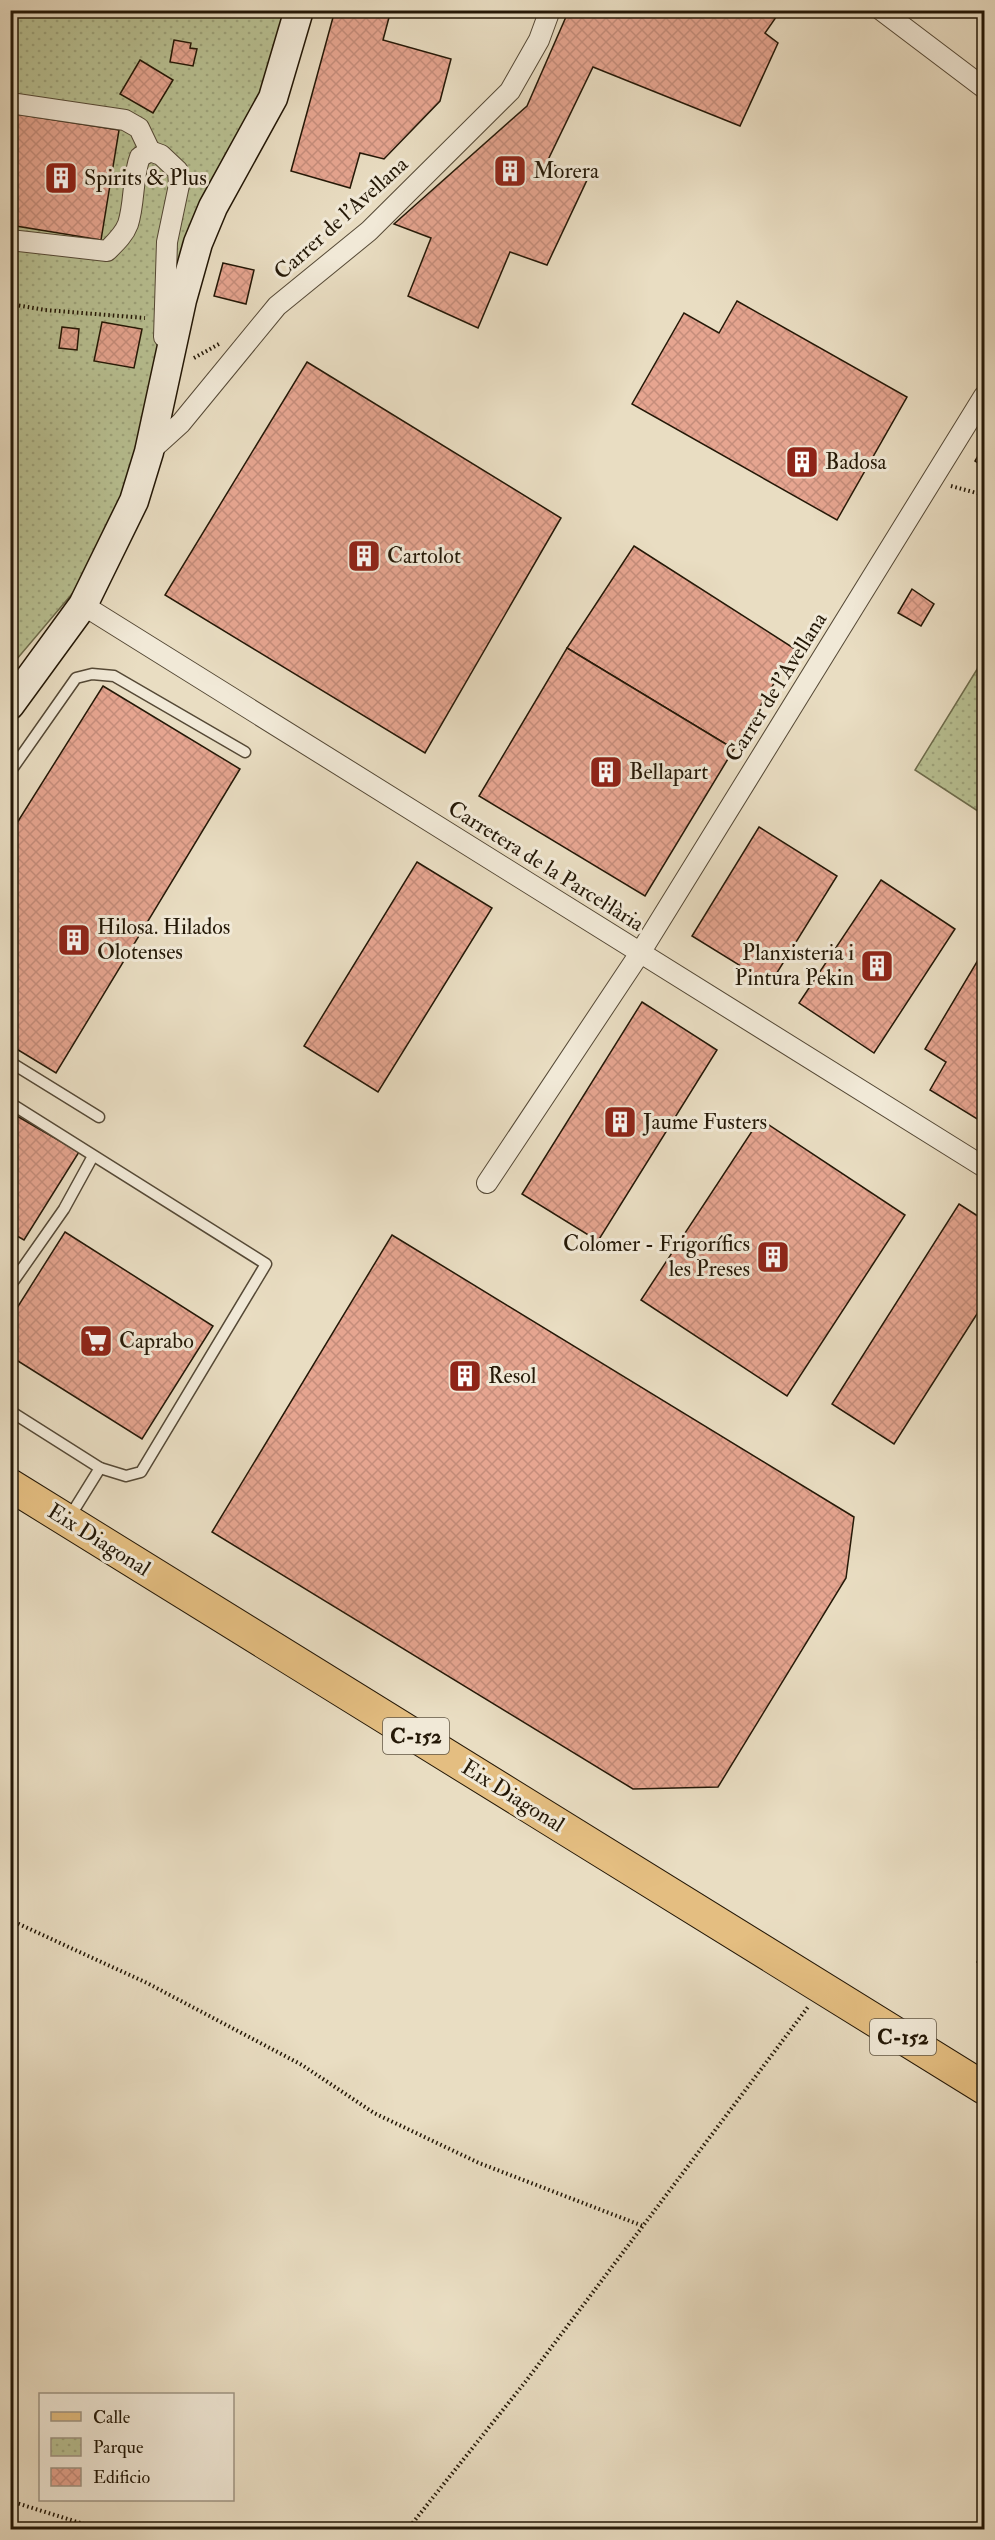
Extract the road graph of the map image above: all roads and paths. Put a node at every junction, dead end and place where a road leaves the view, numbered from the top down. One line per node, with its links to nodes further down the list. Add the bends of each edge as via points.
1 (299, 10): 11 (street, via 273,98 213,207 198,243)
2 (550, 10): 13 (street, Carrer de l'Avellana, via 539,40 510,92 369,231 277,306 181,423)
3 (881, 10): 4 (street)
4 (984, 88)
5 (10, 103): 6 (street, via 124,120 139,128)
6 (150, 152): 7 (street, via 140,157 135,171 128,225 107,251); 9 (street, via 161,154 178,171 167,242)
7 (10, 240)
8 (10, 304): 9 (path, via 70,313)
9 (165, 319): 11 (street)
10 (223, 342): 11 (path, via 204,351)
11 (164, 388): 13 (street)
12 (984, 396): 18 (street, Carrer de l'Avellana)
13 (149, 452): 14 (street, via 134,501)
14 (82, 605): 15 (street); 18 (street, Carretera de la Parcel·lària)
15 (10, 705)
16 (245, 752): 17 (lane, via 114,676 92,674 75,678)
17 (10, 772)
18 (640, 952): 23 (street, Carretera de la Parcel·lària); 24 (street, Carrer de l'Avellana)
19 (10, 1062): 21 (lane)
20 (10, 1103): 22 (lane)
21 (99, 1117)
22 (93, 1156): 25 (lane, via 64,1209); 28 (lane, via 266,1264 141,1472 126,1476)
23 (984, 1167)
24 (487, 1183)
25 (15, 1269): 26 (lane)
26 (10, 1286)
27 (10, 1411): 28 (lane)
28 (100, 1468): 30 (lane)
29 (10, 1485): 30 (main road, Eix Diagonal / C-152)
30 (68, 1521): 32 (main road, Eix Diagonal / C-152)
31 (10, 1920): 34 (path, via 147,1983 292,2059 374,2113 479,2163)
32 (822, 1987): 33 (main road, Eix Diagonal / C-152); 34 (path)
33 (984, 2088)
34 (643, 2226): 37 (path, via 526,2382)
35 (10, 2501): 36 (path)
36 (103, 2529)
37 (407, 2529)

